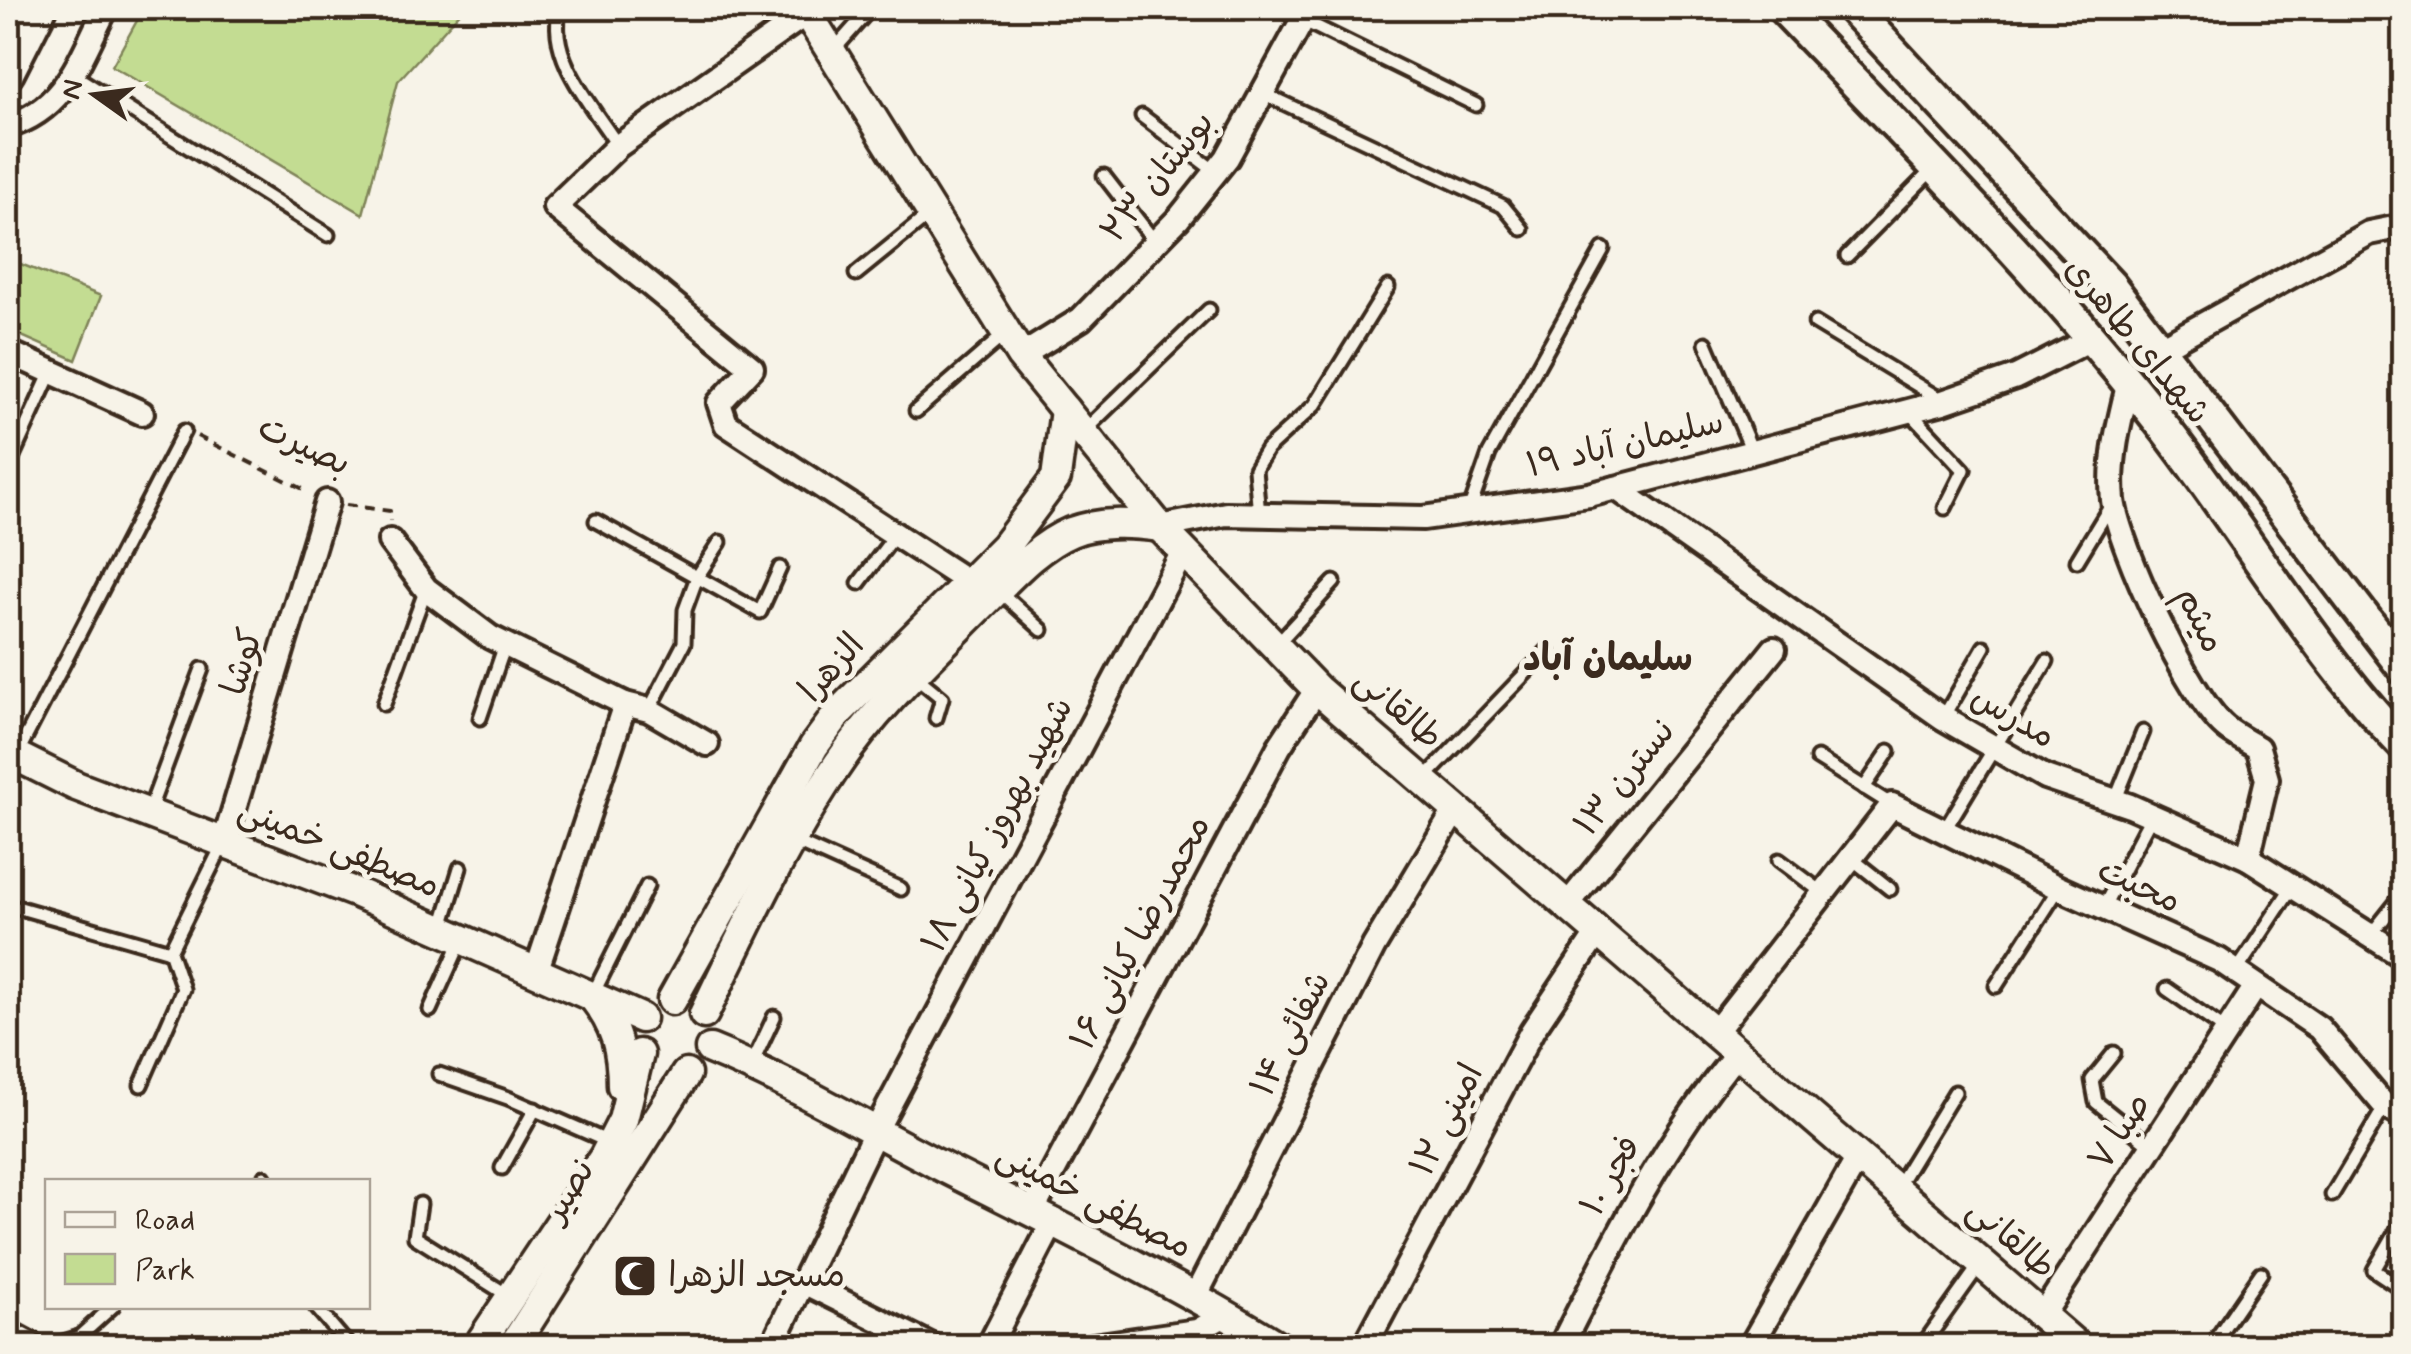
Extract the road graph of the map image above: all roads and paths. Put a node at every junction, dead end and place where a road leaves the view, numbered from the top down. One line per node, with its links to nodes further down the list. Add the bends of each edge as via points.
1 (41, 8): 11 (main road)
2 (106, 8): 12 (street)
3 (560, 8): 17 (lane, via 555,24 567,68)
4 (871, 8): 10 (lane)
5 (1278, 8): 9 (lane)
6 (1783, 8): 18 (main road, شهدای طاهری)
7 (1852, 8): 35 (main road, شهدای طاهری, via 2111,286)
8 (805, 10): 10 (street, طالقانی); 17 (street)
9 (1306, 13): 13 (street, بوستان ۲۳); 14 (lane)
10 (832, 52): 21 (street, طالقانی)
11 (8, 73)
12 (72, 74): 16 (street, via 36,118); 24 (lane)
13 (1262, 93): 19 (street, بوستان ۲۳); 23 (lane, via 1503,206)
14 (1476, 105)
15 (1142, 116): 19 (lane)
16 (8, 126)
17 (618, 146): 57 (street, via 555,206 752,368 720,403 726,424)
18 (1934, 167): 27 (lane); 32 (main road, شهدای طاهری)
19 (1216, 172): 25 (street, بوستان ۲۳)
20 (1104, 176): 25 (lane)
21 (931, 213): 28 (lane); 34 (street, طالقانی)
22 (2404, 226): 35 (street, via 2370,234)
23 (1522, 229)
24 (328, 235)
25 (1155, 242): 34 (street, بوستان ۲۳, via 1081,319)
26 (1603, 249): 52 (lane, via 1489,454)
27 (1847, 256)
28 (856, 274)
29 (1388, 286): 53 (lane, via 1315,405 1255,469)
30 (1209, 310): 45 (lane)
31 (1815, 323): 39 (lane)
32 (2089, 340): 38 (main road, شهدای طاهری); 39 (street, سلیمان آباد ۱۹, via 2016,377)
33 (1706, 342): 46 (lane)
34 (1014, 344): 40 (lane); 41 (street, طالقانی)
35 (2159, 349): 78 (main road, شهدای طاهری)
36 (8, 352): 37 (street)
37 (51, 372): 43 (street); 47 (lane)
38 (2128, 386): 50 (street, میثم, via 2116,430); 89 (main road, شهدای طاهری, via 2339,673)
39 (1943, 402): 42 (street, سلیمان آباد ۱۹)
40 (916, 410)
41 (1065, 410): 45 (street, طالقانی); 54 (street, الزهرا, via 1056,478)
42 (1909, 410): 46 (street, سلیمان آباد ۱۹); 51 (lane, via 1964,470)
43 (142, 413)
44 (184, 430): 49 (path, بصیرت); 92 (lane)
45 (1084, 432): 56 (street, طالقانی)
46 (1752, 451): 48 (street, سلیمان آباد ۱۹)
47 (8, 467)
48 (1616, 488): 52 (street, سلیمان آباد ۱۹); 86 (street, مدرس)
49 (327, 502): 58 (path, بصیرت, via 390,510); 103 (street, کوشا)
50 (2113, 502): 62 (lane); 105 (street, میثم, via 2186,676 2223,726 2258,748 2267,779)
51 (1945, 508)
52 (1468, 512): 53 (street, سلیمان آباد ۱۹, via 1423,518)
53 (1259, 516): 56 (street, سلیمان آباد ۱۹, via 1226,514)
54 (1027, 517): 60 (street, via 1047,525); 65 (street, الزهرا)
55 (596, 521): 64 (lane)
56 (1160, 526): 60 (street, الزهرا, via 1126,522 1072,531); 61 (street, طالقانی)
57 (896, 534): 65 (street); 67 (lane)
58 (390, 541): 68 (street)
59 (720, 542): 64 (lane)
60 (1046, 546): 69 (street, الزهرا)
61 (1184, 550): 72 (street, طالقانی); 150 (street, شهید بهروز کیانی ۱۸)
62 (2077, 561)
63 (780, 568): 64 (lane, via 760,612)
64 (696, 576): 83 (lane, via 684,643)
65 (968, 582): 121 (street, الزهرا, via 838,712)
66 (1334, 582): 72 (lane)
67 (859, 583)
68 (426, 589): 71 (street); 81 (lane)
69 (998, 590): 70 (lane); 79 (street, الزهرا)
70 (1042, 630)
71 (506, 645): 82 (street); 84 (lane)
72 (1275, 646): 80 (street, طالقانی)
73 (1984, 647): 86 (lane)
74 (1774, 648): 115 (street, نسترن ۱۳)
75 (1548, 650): 94 (lane)
76 (2047, 661): 90 (lane)
77 (202, 669): 99 (lane)
78 (2404, 669)
79 (914, 676): 85 (lane, via 942,698); 102 (street, الزهرا, via 833,772)
80 (1317, 690): 94 (street, طالقانی); 158 (street, محمدرضا کیانی ۱۶, via 1279,747)
81 (384, 704)
82 (625, 704): 83 (street); 125 (street)
83 (649, 710): 88 (street)
84 (480, 718)
85 (936, 718)
86 (1943, 718): 90 (street, مدرس)
87 (2143, 732): 96 (lane)
88 (707, 744)
89 (2404, 746)
90 (1994, 747): 96 (street, مدرس, via 2045,777); 101 (lane)
91 (1888, 751): 95 (lane)
92 (12, 754): 99 (street, مصطفی خمینی)
93 (1817, 758): 95 (lane, محبت)
94 (1423, 780): 98 (street, طالقانی)
95 (1864, 788): 97 (lane, محبت)
96 (2114, 800): 100 (street, مدرس)
97 (1892, 805): 101 (street, محبت); 104 (street)
98 (1456, 809): 115 (street, طالقانی); 164 (street, شفائی ۱۴, via 1374,946)
99 (148, 814): 103 (street, مصطفی خمینی)
100 (2152, 815): 105 (street, مدرس); 117 (lane)
101 (1944, 831): 110 (street, محبت)
102 (792, 840): 111 (lane); 124 (street, الزهرا)
103 (224, 842): 119 (street, مصطفی خمینی); 122 (lane)
104 (1851, 858): 112 (lane); 114 (street)
105 (2248, 858): 109 (street, مدرس)
106 (1779, 860): 114 (lane)
107 (460, 868): 119 (lane)
108 (647, 886): 130 (lane)
109 (2292, 887): 120 (street, مدرس); 126 (lane)
110 (2059, 888): 117 (street, محبت); 127 (lane)
111 (901, 889)
112 (1890, 889)
113 (2404, 892): 120 (lane)
114 (1824, 893): 137 (street)
115 (1568, 904): 118 (street, طالقانی)
116 (20, 908): 122 (lane)
117 (2103, 908): 126 (street, محبت)
118 (1599, 931): 137 (street, طالقانی); 181 (street, امینی ۱۲, via 1532,1031)
119 (451, 935): 125 (street, مصطفی خمینی); 132 (lane)
120 (2369, 937): 123 (street, مدرس)
121 (701, 948): 124 (street, via 704,967); 131 (street, الزهرا)
122 (170, 951): 145 (lane, via 183,989)
123 (2404, 958)
124 (725, 970): 133 (street, الزهرا)
125 (536, 972): 130 (street, مصطفی خمینی)
126 (2236, 972): 128 (street, محبت)
127 (1996, 986)
128 (2256, 986): 136 (street, صبا ۷); 148 (street, محبت, via 2319,1028)
129 (2167, 989): 136 (lane)
130 (592, 996): 135 (street, مصطفی خمینی); 149 (street, via 620,1043)
131 (672, 1000): 133 (street); 135 (street)
132 (430, 1010)
133 (704, 1014): 138 (street)
134 (774, 1016): 142 (lane)
135 (641, 1018): 141 (street)
136 (2227, 1030): 152 (street, صبا ۷)
137 (1716, 1031): 139 (street, طالقانی)
138 (710, 1049): 142 (street, مصطفی خمینی); 144 (street)
139 (1739, 1051): 153 (street, طالقانی); 182 (street, فجر ۱۰, via 1696,1102 1635,1201)
140 (2114, 1053): 152 (lane, via 2092,1080 2096,1102)
141 (640, 1054): 144 (street, via 667,1076); 149 (street)
142 (751, 1066): 150 (street, مصطفی خمینی)
143 (438, 1074): 147 (lane)
144 (686, 1074): 151 (street, نصیر)
145 (141, 1085)
146 (1955, 1092): 155 (lane)
147 (535, 1109): 149 (lane); 154 (lane)
148 (2394, 1111): 156 (lane)
149 (617, 1131): 151 (street, via 639,1122); 165 (street)
150 (874, 1132): 158 (street, مصطفی خمینی); 162 (street, شهید بهروز کیانی ۱۸)
151 (648, 1136): 175 (street, نصیر)
152 (2152, 1147): 169 (street, صبا ۷)
153 (1858, 1156): 155 (street, طالقانی); 183 (street)
154 (502, 1168)
155 (1896, 1188): 160 (street, طالقانی)
156 (2332, 1195)
157 (420, 1204): 165 (lane, via 415,1237)
158 (1043, 1217): 164 (street, مصطفی خمینی); 178 (street, محمدرضا کیانی ۱۶)
159 (2404, 1218): 163 (lane, via 2374,1270)
160 (1982, 1263): 169 (street, طالقانی); 184 (lane)
161 (2260, 1273): 186 (lane)
162 (803, 1282): 176 (street, شهید بهروز کیانی ۱۸); 177 (street)
163 (2404, 1290)
164 (1196, 1295): 168 (street, مصطفی خمینی)
165 (512, 1298): 174 (street)
166 (110, 1309): 172 (lane, via 80,1338)
167 (318, 1309): 173 (lane)
168 (1227, 1314): 171 (street); 180 (street, مصطفی خمینی)
169 (2042, 1316): 185 (street, طالقانی)
170 (8, 1326): 172 (lane)
171 (1173, 1340): 179 (street)
172 (48, 1346)
173 (349, 1346)
174 (478, 1346)
175 (513, 1346)
176 (772, 1346)
177 (932, 1346)
178 (989, 1346)
179 (1093, 1346)
180 (1278, 1346)
181 (1364, 1346)
182 (1561, 1346)
183 (1751, 1346)
184 (1922, 1346)
185 (2077, 1346)
186 (2211, 1346)

